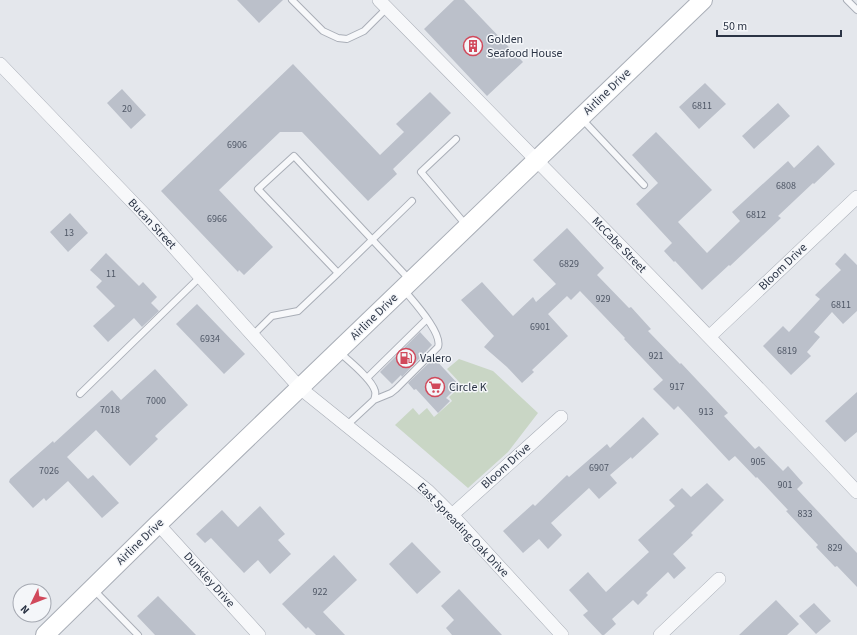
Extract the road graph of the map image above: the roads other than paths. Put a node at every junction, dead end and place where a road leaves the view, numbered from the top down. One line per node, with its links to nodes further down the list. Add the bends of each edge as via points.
1 (292, 0): 4 (lane, via 323,31 347,39 364,31)
2 (703, 0): 7 (main road, Airline Drive)
3 (847, 0): 5 (lane)
4 (383, 4): 9 (street, McCabe Street)
5 (857, 10)
6 (0, 64): 16 (street, Bucan Street)
7 (581, 118): 9 (main road, Airline Drive); 10 (lane)
8 (456, 139): 13 (lane, via 421,172)
9 (537, 160): 13 (main road, Airline Drive); 20 (street, McCabe Street)
10 (644, 185)
11 (857, 197): 20 (street, Bloom Drive)
12 (412, 201): 14 (lane)
13 (468, 227): 17 (main road, Airline Drive)
14 (372, 240): 15 (lane); 15 (lane, via 294,156 258,189); 17 (lane)
15 (338, 273): 19 (lane, via 298,311 272,316)
16 (201, 276): 19 (street, Bucan Street); 24 (lane)
17 (407, 285): 18 (lane); 21 (main road, Airline Drive)
18 (427, 319): 22 (lane); 25 (lane, via 436,332 438,347 396,389)
19 (253, 335): 23 (street, Bucan Street)
20 (709, 337): 28 (street, McCabe Street)
21 (338, 351): 22 (lane); 23 (main road, Airline Drive)
22 (367, 378): 25 (lane, via 375,390)
23 (300, 388): 27 (street, East Spreading Oak Drive); 30 (main road, Airline Drive)
24 (80, 394)
25 (374, 400): 27 (lane)
26 (561, 417): 29 (street, Bloom Drive)
27 (346, 426): 29 (street, East Spreading Oak Drive, via 428,491)
28 (855, 486)
29 (452, 515): 36 (street, East Spreading Oak Drive)
30 (158, 524): 32 (main road, Airline Drive); 35 (street, Dunkley Drive)
31 (719, 579): 37 (street)
32 (92, 589): 33 (main road, Airline Drive); 34 (lane)
33 (45, 635)
34 (138, 635)
35 (259, 635)
36 (562, 635)
37 (660, 635)

